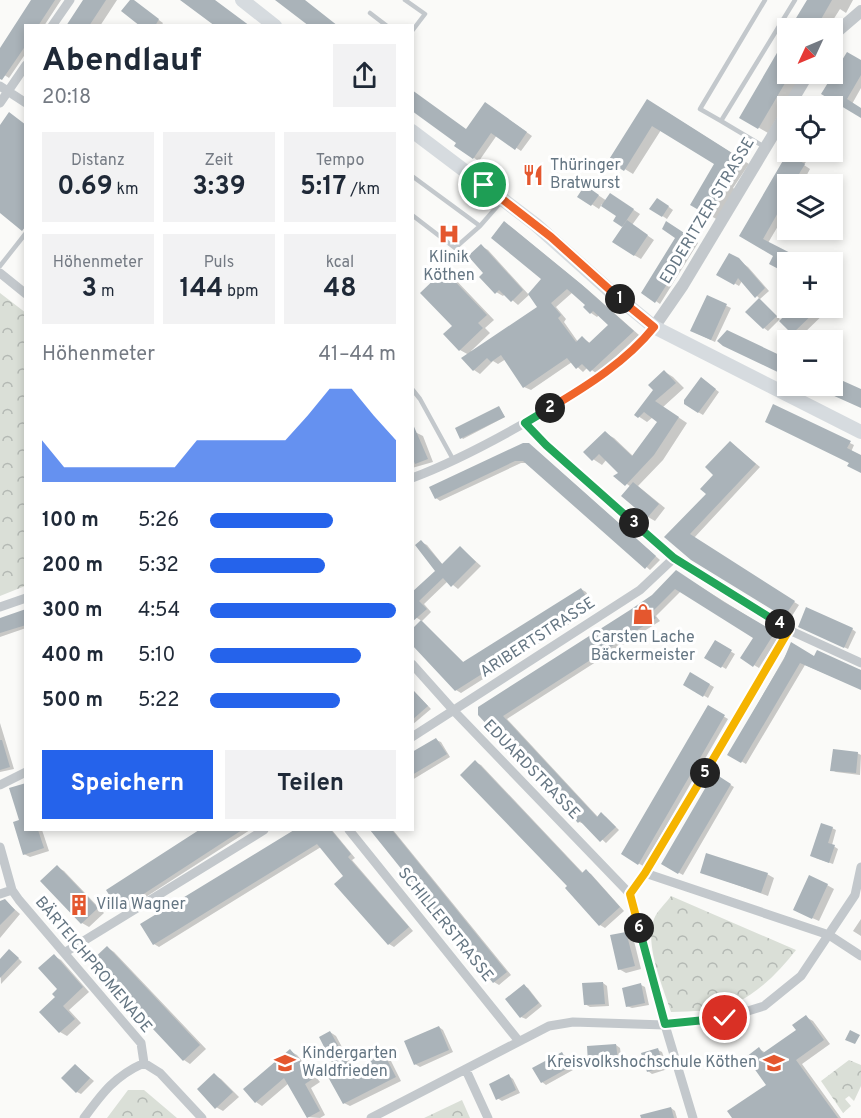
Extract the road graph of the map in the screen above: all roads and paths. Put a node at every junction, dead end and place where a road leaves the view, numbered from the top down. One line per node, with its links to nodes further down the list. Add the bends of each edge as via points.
1 (70, 0): 8 (street)
2 (405, 0): 12 (lane, via 425,14)
3 (765, 0): 17 (lane, via 700,109)
4 (795, 0): 17 (lane)
5 (250, 3): 9 (main road)
6 (861, 11): 11 (street)
7 (370, 13): 10 (lane)
8 (53, 24)
9 (273, 24)
10 (384, 24)
11 (843, 27)
12 (414, 28)
13 (24, 67): 14 (street)
14 (4, 89): 15 (street); 16 (street)
15 (24, 102)
16 (0, 103)
17 (721, 121): 20 (lane)
18 (777, 128): 20 (street, EDDERITZER STRASSE)
19 (414, 132): 22 (main road)
20 (766, 148): 29 (street, EDDERITZER STRASSE)
21 (414, 177): 24 (lane)
22 (503, 200): 24 (lane); 29 (main road)
23 (414, 217): 24 (lane, via 455,248)
24 (480, 226)
25 (24, 236): 26 (lane)
26 (0, 266)
27 (0, 273): 28 (street)
28 (24, 292)
29 (654, 327): 31 (street, via 626,356 592,382); 32 (main road)
30 (414, 392): 33 (lane)
31 (525, 423): 33 (street); 35 (street)
32 (861, 432)
33 (454, 461): 34 (street)
34 (414, 477)
35 (674, 558): 38 (street); 41 (street, ARIBERTSTRASSE, via 640,590)
36 (24, 599): 37 (street)
37 (0, 607)
38 (789, 630): 39 (street); 49 (street)
39 (861, 663)
40 (414, 666): 41 (street, EDUARDSTRASSE)
41 (454, 711): 42 (street, ARIBERTSTRASSE); 52 (street, EDUARDSTRASSE)
42 (414, 736)
43 (24, 773): 44 (street)
44 (0, 785)
45 (262, 831): 54 (street)
46 (349, 831): 57 (street, SCHILLERSTRASSE)
47 (0, 847): 50 (street, BÄRTEICHPROMENADE)
48 (861, 867): 53 (street, via 855,895)
49 (645, 873): 52 (street); 53 (street)
50 (12, 890): 51 (street); 54 (street, BÄRTEICHPROMENADE)
51 (0, 894)
52 (630, 894): 56 (street)
53 (829, 935): 55 (street); 56 (street, via 801,976 764,1006 725,1018)
54 (64, 953): 58 (street, BÄRTEICHPROMENADE, via 141,1043)
55 (861, 956)
56 (665, 1024): 57 (street, via 573,1022 549,1026); 64 (street)
57 (518, 1040): 59 (street)
58 (144, 1063): 60 (street, via 109,1084); 61 (street, via 160,1073)
59 (466, 1070): 62 (street); 63 (street)
60 (84, 1118)
61 (202, 1118)
62 (371, 1118)
63 (488, 1118)
64 (693, 1118)

